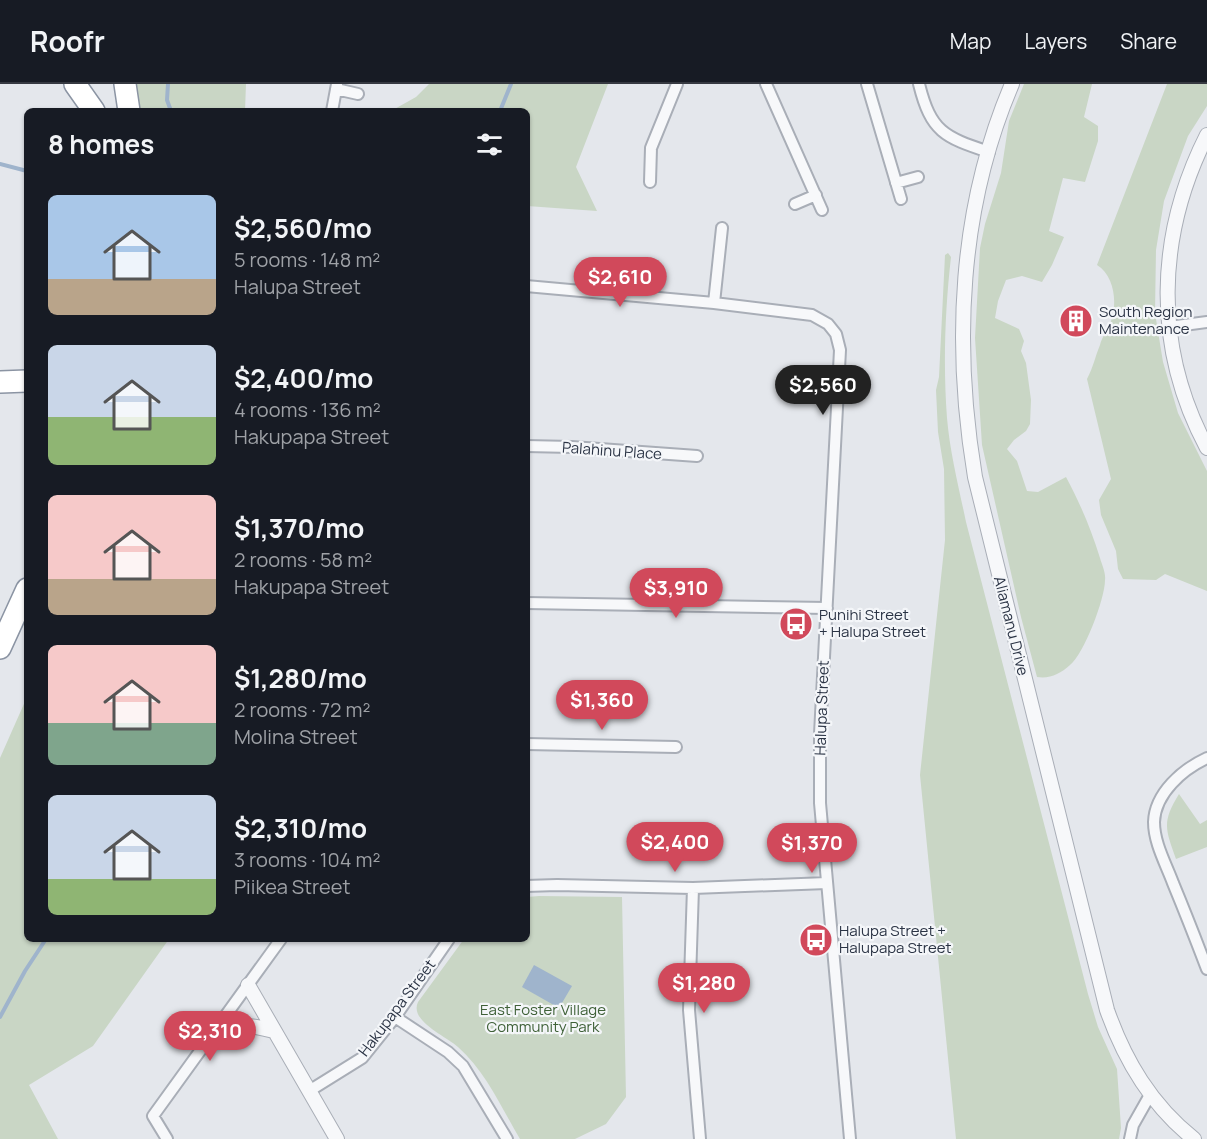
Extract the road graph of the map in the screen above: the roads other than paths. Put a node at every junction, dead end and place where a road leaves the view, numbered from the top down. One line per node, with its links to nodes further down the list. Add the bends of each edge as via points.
1 (75, 84): 10 (highway)
2 (125, 84): 11 (highway)
3 (677, 84): 16 (street, via 651,148)
4 (766, 84): 18 (street)
5 (867, 84): 17 (street)
6 (919, 84): 14 (street, via 926,110 936,126 954,140)
7 (1012, 84): 14 (street, Aliamanu Drive)
8 (337, 86): 9 (street); 12 (street)
9 (358, 94)
10 (92, 108)
11 (129, 108)
12 (333, 108)
13 (1207, 135): 26 (street, via 1186,184 1171,242)
14 (988, 152): 50 (street, Aliamanu Drive, via 971,227 963,315 965,408 975,477 1107,1010 1129,1063)
15 (918, 177): 17 (street)
16 (650, 182)
17 (896, 183): 19 (street)
18 (816, 195): 20 (street); 21 (street)
19 (901, 199)
20 (795, 204)
21 (822, 210)
22 (722, 228): 24 (street)
23 (530, 286): 24 (street, Halupa Street)
24 (714, 303): 34 (street, Halupa Street, via 812,315 828,324 839,341)
25 (1207, 322): 26 (street)
26 (1169, 327): 30 (street, via 1179,381)
27 (24, 381): 28 (highway)
28 (0, 382)
29 (530, 446): 31 (street, Palahinu Place)
30 (1207, 448)
31 (697, 456)
32 (24, 596): 35 (highway)
33 (530, 603): 34 (street)
34 (827, 608): 39 (street, Halupa Street, via 820,734 820,802)
35 (0, 648)
36 (530, 744): 37 (street)
37 (676, 747)
38 (1207, 758): 44 (street, via 1190,766 1170,784 1154,821 1162,855)
39 (827, 883): 41 (street); 55 (street, Halupa Street)
40 (530, 886): 41 (street)
41 (693, 888): 54 (street, via 689,1010)
42 (279, 942): 45 (street)
43 (447, 942): 46 (street, Hakupapa Street)
44 (1207, 969)
45 (248, 985): 47 (street); 48 (street)
46 (395, 1017): 49 (street, Hakupapa Street, via 362,1058); 53 (street, via 463,1066)
47 (215, 1030): 48 (street, via 243,1025); 51 (street, via 153,1116)
48 (274, 1031): 49 (street)
49 (309, 1091): 52 (street)
50 (1150, 1095): 56 (street, via 1133,1125); 57 (street, Aliamanu Drive)
51 (167, 1139)
52 (337, 1139)
53 (507, 1139)
54 (700, 1139)
55 (850, 1139)
56 (1130, 1139)
57 (1194, 1139)

